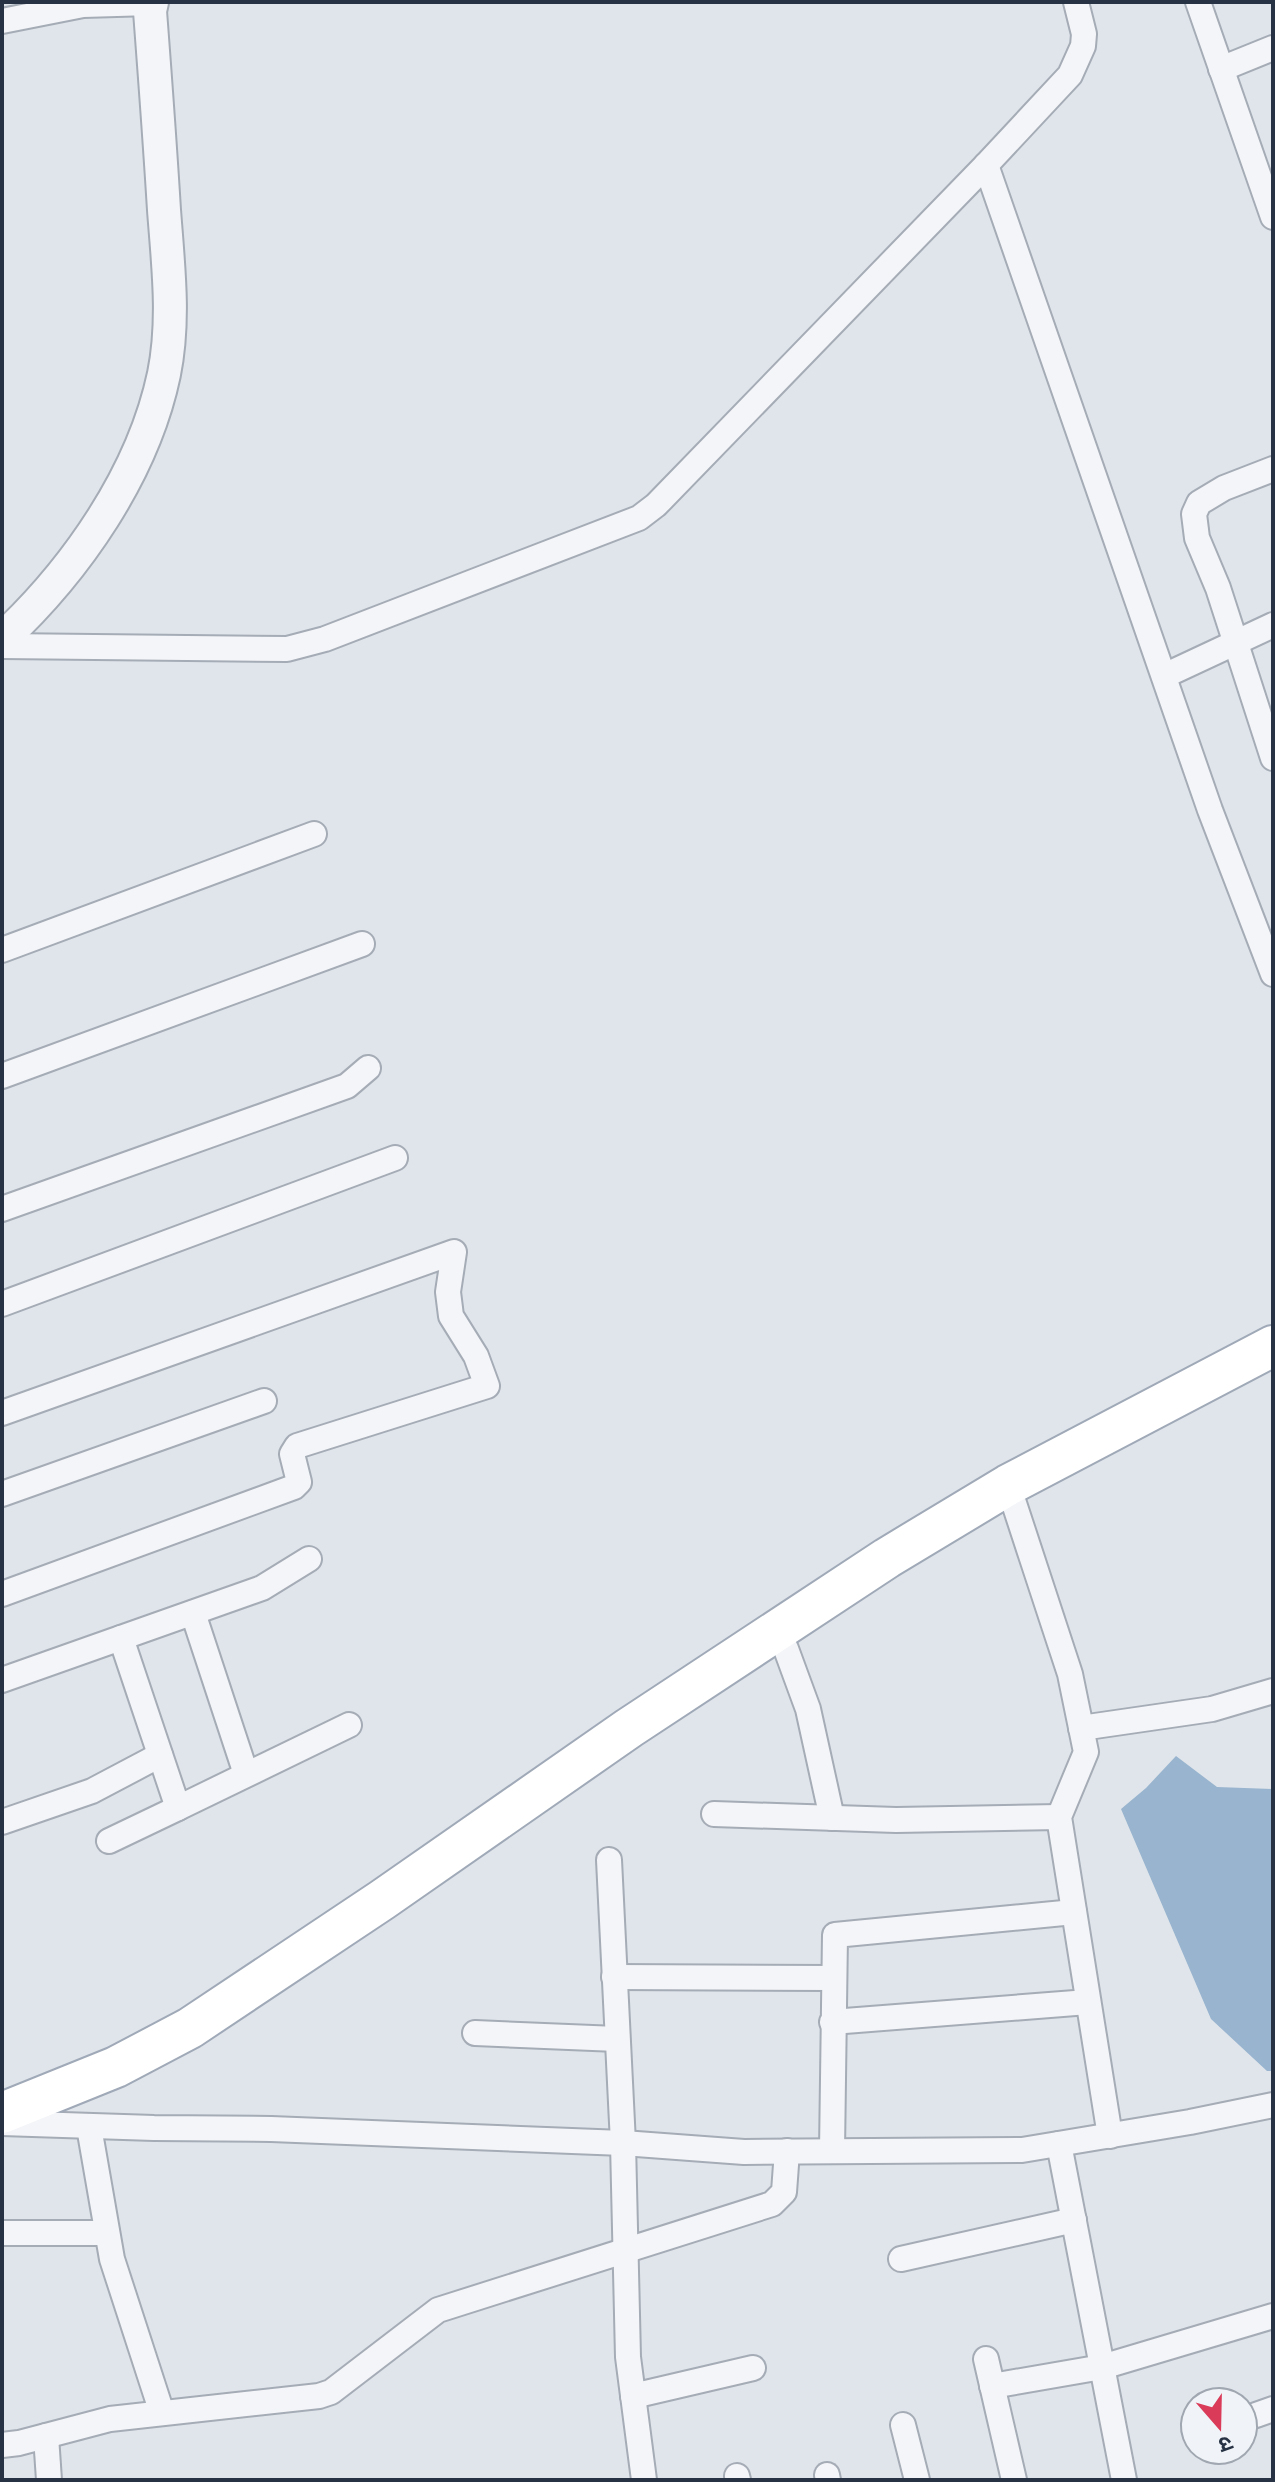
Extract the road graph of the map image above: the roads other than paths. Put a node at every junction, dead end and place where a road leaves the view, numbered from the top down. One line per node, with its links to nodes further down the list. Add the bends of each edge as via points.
1 (152, 2): 4 (street); 12 (street, via 170,317 164,374 139,456 110,507 39,605)
2 (1076, 2): 8 (street, via 1084,34 1070,75)
3 (1198, 2): 7 (street)
4 (82, 4): 5 (street)
5 (2, 21)
6 (1273, 48): 7 (street)
7 (1221, 69): 9 (street)
8 (986, 165): 14 (street, via 656,505 628,524 287,649); 15 (street)
9 (1273, 217)
10 (1273, 469): 13 (street, via 1224,488 1199,503 1194,514 1197,538)
11 (1273, 625): 13 (street)
12 (2, 639)
13 (1235, 642): 15 (street); 16 (street)
14 (2, 646)
15 (1164, 676): 20 (street)
16 (1273, 758)
17 (314, 834): 19 (street)
18 (362, 944): 22 (street)
19 (2, 950)
20 (1273, 974)
21 (368, 1068): 24 (street, via 347,1086)
22 (2, 1076)
23 (395, 1158): 25 (street)
24 (2, 1209)
25 (2, 1304)
26 (1273, 1346): 31 (main road)
27 (1273, 1372): 31 (main road)
28 (264, 1401): 30 (street)
29 (2, 1413): 33 (street, via 454,1252 448,1292 451,1316 487,1386 297,1446 292,1454 298,1478 294,1487)
30 (2, 1494)
31 (1011, 1496): 36 (main road); 40 (street, via 1070,1674); 58 (main road, via 887,1558 190,2028)
32 (309, 1559): 34 (street, via 262,1588)
33 (2, 1594)
34 (193, 1613): 35 (street); 42 (street)
35 (121, 1638): 37 (street); 41 (street)
36 (786, 1649): 46 (street, via 808,1709); 58 (main road, via 395,1921 194,2048)
37 (2, 1680)
38 (1273, 1691): 40 (street, via 1212,1709)
39 (349, 1725): 42 (street)
40 (1081, 1728): 45 (street, via 1086,1752)
41 (160, 1755): 43 (street); 47 (street, via 92,1791)
42 (246, 1774): 43 (street)
43 (178, 1808): 48 (street)
44 (714, 1814): 46 (street)
45 (1059, 1817): 46 (street); 50 (street)
46 (832, 1818)
47 (2, 1822)
48 (109, 1841)
49 (609, 1860): 51 (street)
50 (1074, 1912): 52 (street, via 838,1934 833,1941); 53 (street)
51 (614, 1977): 52 (street); 56 (street)
52 (833, 1978): 54 (street)
53 (1088, 2002): 54 (street); 60 (street)
54 (832, 2022): 64 (street)
55 (475, 2033): 56 (street)
56 (617, 2039): 61 (street)
57 (1273, 2105): 60 (street)
58 (8, 2124): 59 (street)
59 (89, 2127): 61 (street); 67 (street)
60 (1110, 2136): 62 (street)
61 (623, 2143): 63 (street); 68 (street)
62 (1059, 2144): 64 (street, via 1022,2150); 65 (street)
63 (787, 2151): 64 (street); 68 (street, via 784,2192 772,2204)
64 (832, 2151)
65 (1074, 2220): 69 (street); 72 (street)
66 (2, 2233): 67 (street)
67 (107, 2233): 76 (street)
68 (625, 2249): 75 (street); 76 (street, via 438,2310 319,2396)
69 (901, 2259)
70 (1273, 2316): 72 (street)
71 (986, 2359): 74 (street)
72 (1102, 2367): 74 (street); 84 (street)
73 (753, 2368): 75 (street)
74 (992, 2386): 83 (street)
75 (633, 2396): 81 (street)
76 (162, 2413): 78 (street, via 110,2419)
77 (903, 2425): 82 (street)
78 (46, 2436): 79 (street); 80 (street)
79 (2, 2445)
80 (49, 2480)
81 (644, 2480)
82 (917, 2480)
83 (1014, 2480)
84 (1124, 2480)

